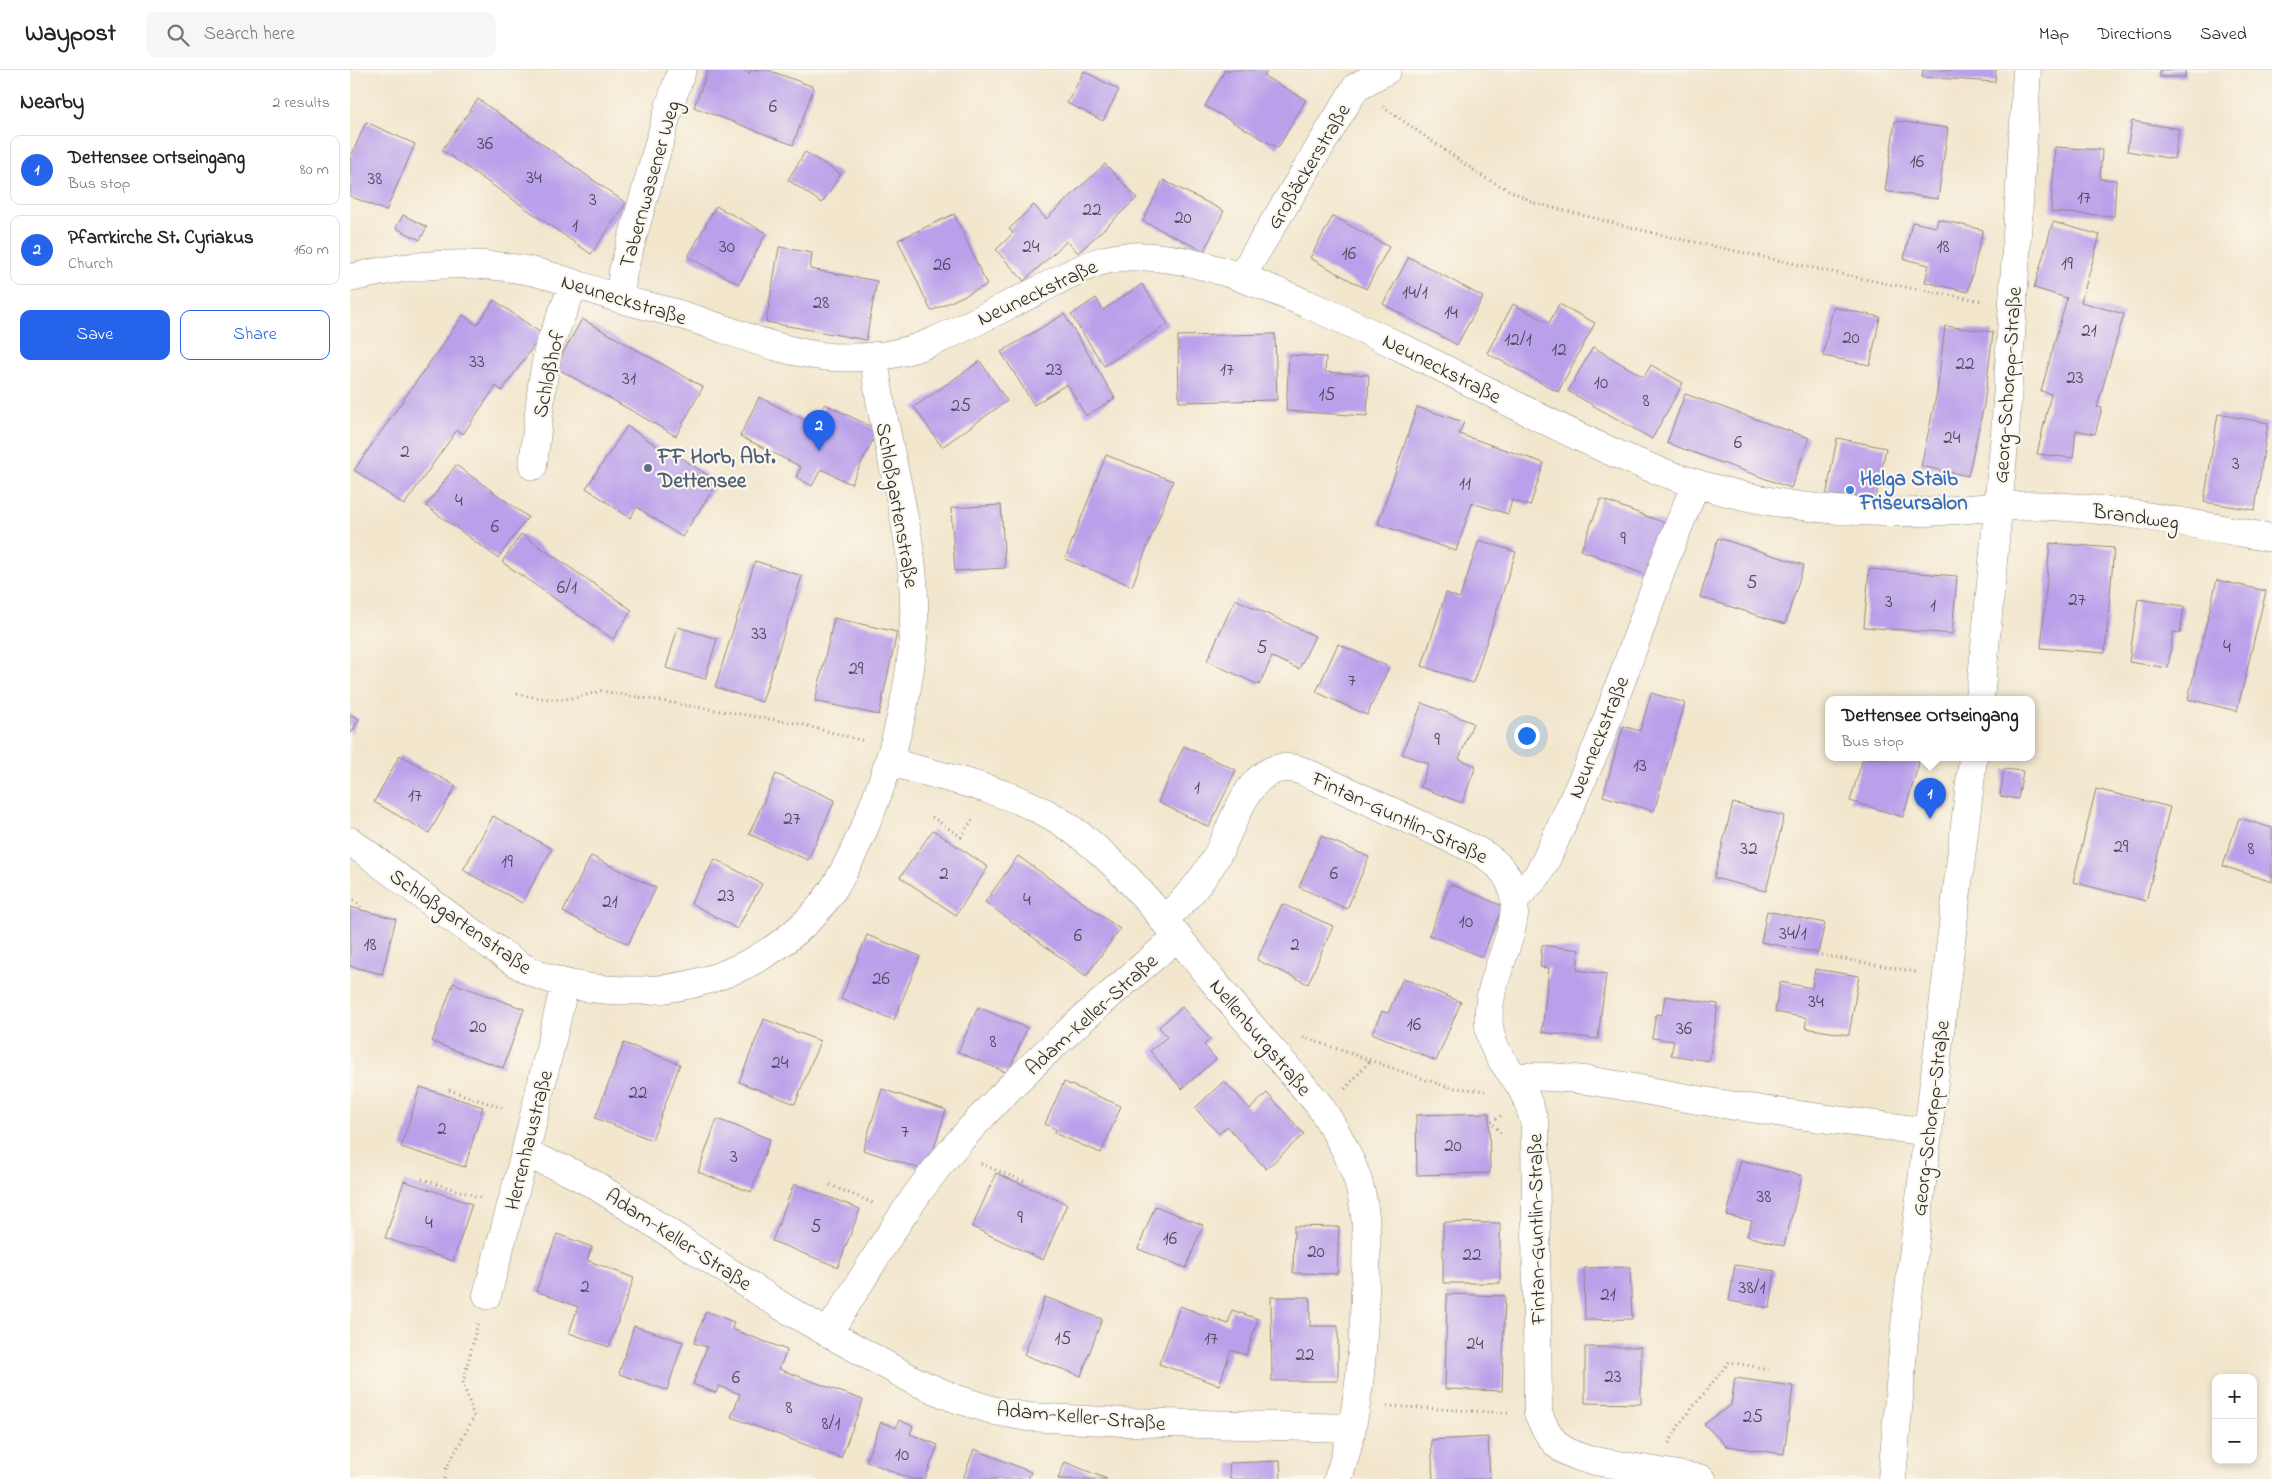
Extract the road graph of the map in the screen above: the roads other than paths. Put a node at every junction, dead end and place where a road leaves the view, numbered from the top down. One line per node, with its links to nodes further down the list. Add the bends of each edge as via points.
1 (682, 70): 7 (street, Tabernwasener Weg, via 623,271)
2 (1387, 70): 4 (street, Großäckerstraße, via 1356,87)
3 (2027, 70): 11 (street, Georg-Schorpp-Straße)
4 (1241, 277): 8 (street, Neuneckstraße, via 1176,259 1146,256 1115,258 1068,273 934,342 903,352); 10 (street, Neuneckstraße, via 1410,351 1637,463)
5 (350, 278): 6 (street, Neuneckstraße, via 427,264 458,264 531,271)
6 (574, 284): 7 (street, Neuneckstraße); 9 (street, Schloßhof, via 550,346)
7 (620, 299): 8 (street, Neuneckstraße, via 775,347 826,356)
8 (875, 356): 14 (street, Schloßgartenstraße, via 876,387 901,498 913,580 911,656 902,714)
9 (532, 466)
10 (1696, 483): 11 (street, Neuneckstraße, via 1734,494 1809,507 1920,512); 17 (street, Neuneckstraße, via 1595,751 1546,860 1537,876)
11 (1998, 508): 12 (street, Brandweg, via 2047,505 2113,512); 13 (street, Georg-Schorpp-Straße)
12 (2272, 538)
13 (1980, 696)
14 (891, 756): 18 (street, Nellenburgstraße, via 1046,814 1076,832 1124,876); 19 (street, Schloßgartenstraße, via 845,869 812,915 770,950 725,974 669,988 616,990)
15 (1973, 761): 21 (street, Georg-Schorpp-Straße)
16 (350, 841): 19 (street, Schloßgartenstraße, via 517,963 538,975)
17 (1516, 898): 18 (street, Fintan-Guntlin-Straße, via 1512,882 1501,866 1478,851 1314,776 1295,769 1278,769 1264,775 1251,787 1216,857); 20 (street, Fintan-Guntlin-Straße, via 1515,915 1496,978 1489,1021 1491,1038)
18 (1170, 929): 24 (street, Adam-Keller-Straße, via 950,1151); 25 (street, Nellenburgstraße, via 1320,1106 1336,1130 1358,1181 1366,1238 1362,1369)
19 (565, 984): 22 (street, Herrenhaustraße)
20 (1518, 1084): 21 (street, via 1543,1076 1568,1078); 27 (street, Fintan-Guntlin-Straße, via 1535,1125 1538,1413 1562,1450 1589,1460)
21 (1929, 1132): 28 (street, Georg-Schorpp-Straße, via 1906,1316)
22 (525, 1154): 23 (street, Herrenhaustraße); 24 (street, Adam-Keller-Straße, via 595,1185)
23 (487, 1296)
24 (828, 1333): 25 (street, Adam-Keller-Straße, via 915,1380 995,1412 1124,1422)
25 (1354, 1416): 26 (street, Nellenburgstraße)
26 (1338, 1479)
27 (1702, 1479)
28 (1892, 1479)

